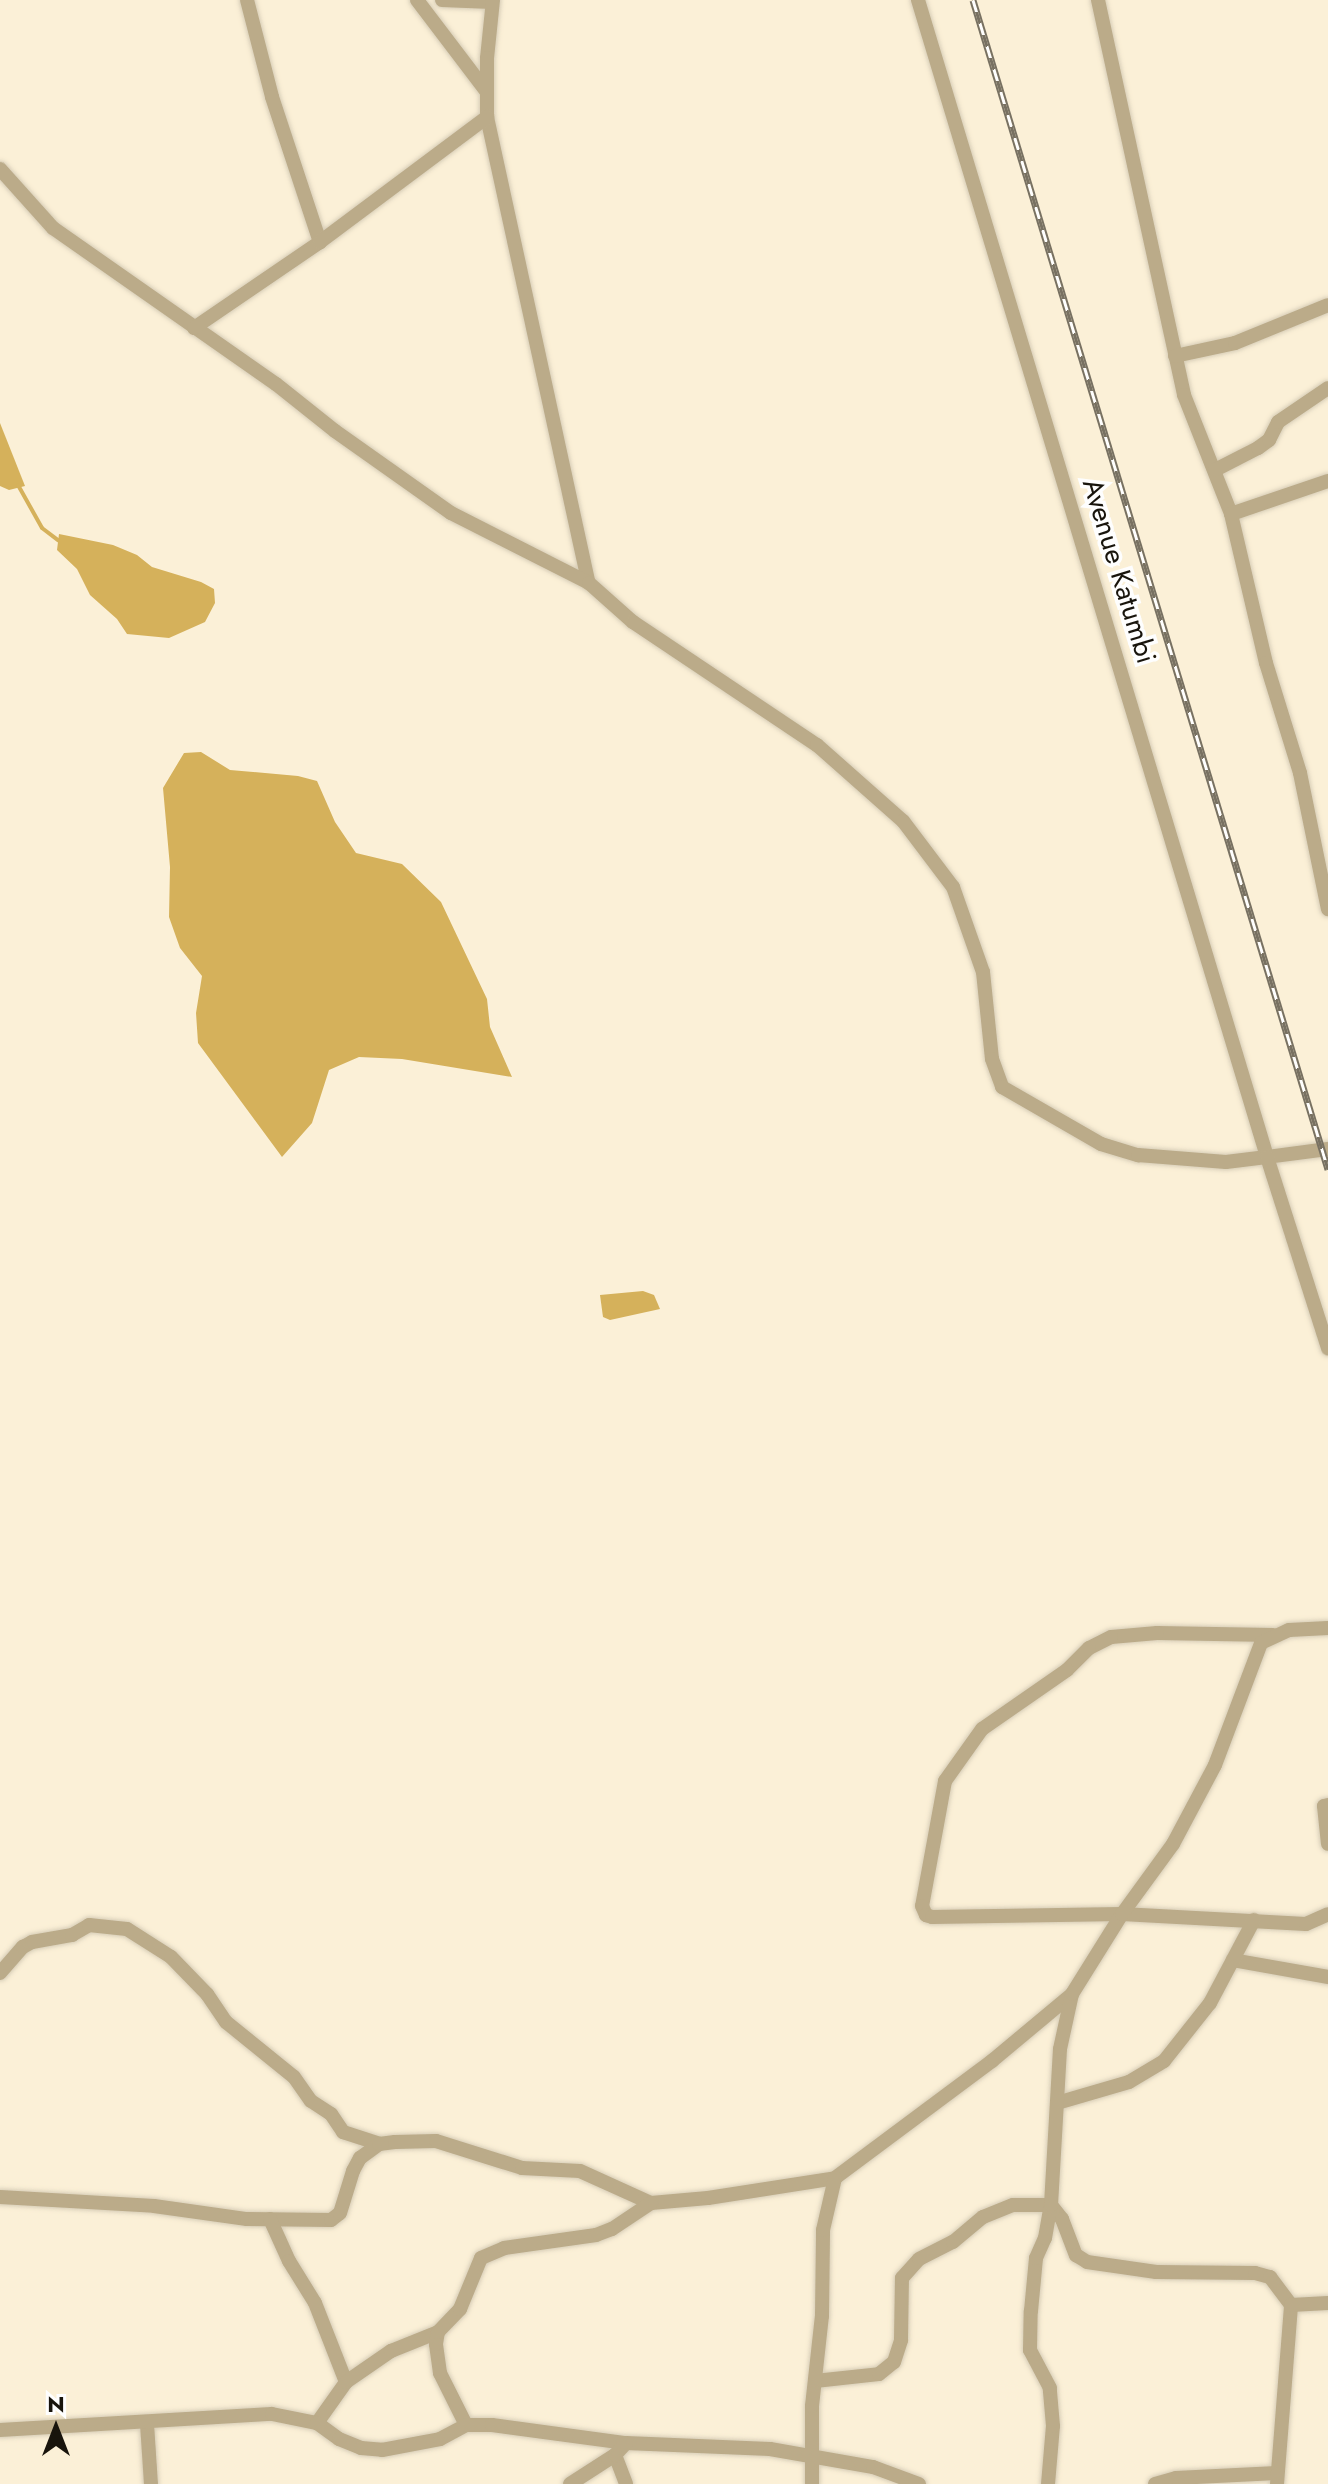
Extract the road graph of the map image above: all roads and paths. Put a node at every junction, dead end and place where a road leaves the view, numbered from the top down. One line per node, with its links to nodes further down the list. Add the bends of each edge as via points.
1 (247, 0): 10 (street, via 272,97)
2 (417, 0): 7 (street)
3 (442, 0): 6 (street)
4 (918, 0): 22 (street, Avenue Katumbi)
5 (1098, 0): 13 (street)
6 (493, 1): 7 (street)
7 (486, 91): 8 (street)
8 (487, 117): 10 (street); 18 (street)
9 (0, 169): 12 (street, via 53,228)
10 (320, 242): 12 (street)
11 (1328, 305): 13 (street, via 1235,343)
12 (194, 328): 18 (street, via 451,513)
13 (1175, 356): 15 (street, via 1184,395)
14 (1328, 388): 15 (street, via 1278,422 1258,448)
15 (1215, 470): 17 (street)
16 (1328, 481): 17 (street)
17 (1231, 514): 19 (street, via 1266,663)
18 (589, 583): 22 (street, via 633,622 817,745 903,821 953,887 972,935 983,972 992,1059 1002,1087 1101,1144 1138,1155 1226,1162)
19 (1325, 866): 20 (street)
20 (1328, 909)
21 (1328, 1149): 22 (street)
22 (1267, 1157): 23 (street, Avenue Katumbi)
23 (1328, 1348)
24 (1328, 1628): 25 (street)
25 (1273, 1635): 28 (street, via 1261,1643 1215,1765 1173,1844); 28 (street, via 1111,1637 982,1729 945,1781 922,1906 926,1915)
26 (1328, 1805): 27 (street)
27 (1328, 1844)
28 (1122, 1914): 30 (street); 34 (street)
29 (1328, 1914): 30 (street, via 1306,1924)
30 (1254, 1920): 31 (street)
31 (1233, 1960): 33 (street); 35 (street, via 1194,2027 1148,2074)
32 (0, 1973): 36 (street, via 32,1942 72,1935 89,1925 127,1929 171,1957 238,2035 294,2077 343,2132)
33 (1328, 1977)
34 (1072, 1994): 35 (street, via 1060,2049); 37 (street)
35 (1057, 2103): 40 (street)
36 (379, 2144): 39 (street, via 436,2141 522,2168 580,2171); 41 (street, via 360,2158 336,2218)
37 (835, 2178): 39 (street); 45 (street, via 825,2215)
38 (0, 2197): 41 (street)
39 (651, 2203): 44 (street, via 596,2235 488,2253 481,2258 460,2309)
40 (1051, 2205): 43 (street, via 1076,2255 1087,2262 1141,2271 1255,2273 1270,2277); 45 (street, via 997,2210 919,2259 902,2278 901,2340 894,2362 879,2374); 60 (street, via 1036,2258 1030,2350 1050,2388)
41 (270, 2219): 46 (street, via 315,2303)
42 (1328, 2303): 43 (street)
43 (1291, 2305): 54 (street)
44 (438, 2332): 46 (street, via 391,2351); 49 (street, via 440,2373)
45 (815, 2381): 53 (street)
46 (346, 2382): 47 (street)
47 (317, 2423): 48 (street, via 272,2414); 49 (street, via 339,2439 382,2450 440,2439)
48 (147, 2424): 50 (street); 56 (street)
49 (466, 2425): 51 (street, via 520,2427)
50 (0, 2430)
51 (626, 2443): 52 (street); 53 (street, via 770,2449)
52 (615, 2455): 57 (street); 58 (street)
53 (812, 2457): 55 (street, via 873,2467); 59 (street)
54 (1277, 2478): 61 (street, via 1176,2478)
55 (911, 2483)
56 (151, 2484)
57 (570, 2484)
58 (626, 2484)
59 (812, 2484)
60 (1048, 2484)
61 (1155, 2484)

